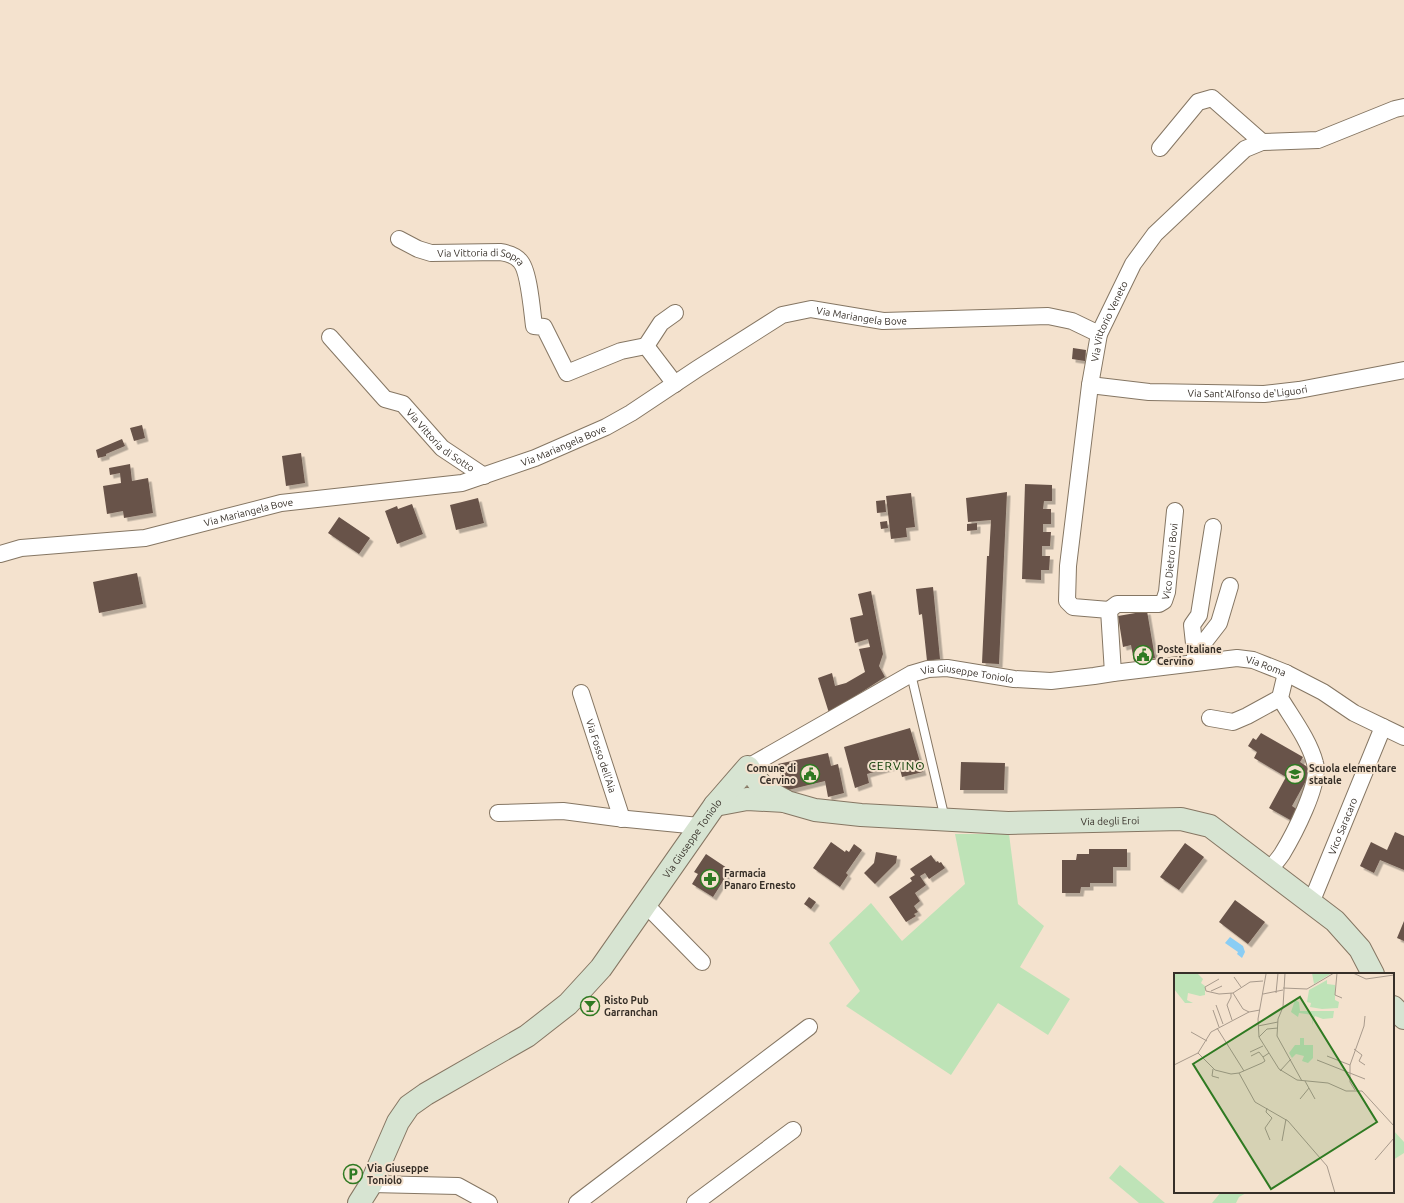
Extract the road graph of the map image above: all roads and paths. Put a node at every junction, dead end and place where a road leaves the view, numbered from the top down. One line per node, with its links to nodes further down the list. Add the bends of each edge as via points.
1 (1404, 107): 2 (street, Via Vittorio Veneto, via 1318,140)
2 (1262, 142): 3 (street, via 1212,98 1198,102); 6 (street, Via Vittorio Veneto, via 1245,149 1155,234 1133,264)
3 (1160, 148)
4 (399, 239): 8 (street, Via Vittoria di Sopra, via 426,252 500,252 511,254 520,261 526,271 534,326 544,327 567,373 621,351)
5 (676, 313): 8 (street, via 661,323)
6 (1099, 334): 10 (street, Via Mariangela Bove, via 1072,321 1048,316 883,321 811,309 782,315); 11 (street, Via Vittorio Veneto)
7 (330, 337): 12 (street, Via Vittoria di Sotto, via 385,399 403,404 442,448)
8 (646, 346): 10 (street)
9 (1404, 370): 11 (street, Via Sant'Alfonso de'Liguori, via 1264,394 1149,392)
10 (675, 384): 12 (street, Via Mariangela Bove, via 606,427 535,458)
11 (1090, 385): 17 (street, Via Vittorio Veneto, via 1068,566 1068,601 1073,607)
12 (484, 476): 15 (street, Via Mariangela Bove, via 462,483 281,502 144,538 21,548)
13 (1175, 511): 17 (street, Vico Dietro i Bovi, via 1164,600 1159,604 1117,604)
14 (1213, 527): 18 (street, via 1199,615 1192,625)
15 (0, 554)
16 (1230, 586): 18 (street, via 1219,623)
17 (1109, 610): 19 (street)
18 (1195, 658): 19 (street, Via Roma); 20 (street, Via Roma, via 1253,660)
19 (1112, 673): 21 (street, Via Giuseppe Toniolo, via 1051,681 1014,679 947,668 928,669)
20 (1286, 673): 23 (street); 25 (street, Via Roma)
21 (910, 674): 27 (street, Via Giuseppe Toniolo); 32 (lane)
22 (581, 693): 31 (street, Via Fosso dell'Aia)
23 (1280, 698): 24 (street, via 1233,722); 34 (street, via 1309,746 1316,764 1316,777 1303,814)
24 (1210, 718)
25 (1383, 727): 26 (street, Via Roma); 35 (street, Vico Saracaro)
26 (1404, 737)
27 (748, 767): 28 (street, Via degli Eroi, via 767,791); 29 (street, Via Giuseppe Toniolo)
28 (787, 802): 29 (street, Via degli Eroi, via 747,800); 32 (street, Via degli Eroi, via 815,810)
29 (715, 804): 33 (street, Via Giuseppe Toniolo)
30 (498, 813): 31 (street, via 563,811)
31 (622, 819): 33 (street)
32 (946, 820): 34 (street, Via degli Eroi, via 1008,823 1181,819 1210,826)
33 (699, 826): 36 (street, Via Giuseppe Toniolo)
34 (1269, 871): 35 (street, Via degli Eroi)
35 (1311, 903): 38 (street, Via degli Eroi, via 1335,921 1360,949)
36 (645, 904): 37 (street); 43 (street, Via Giuseppe Toniolo, via 601,968 568,1004 527,1036 409,1106 398,1122)
37 (702, 962)
38 (1372, 973)
39 (1394, 1007): 40 (street)
40 (1404, 1018)
41 (809, 1027): 46 (street)
42 (793, 1130): 47 (street)
43 (372, 1184): 44 (street, Via Giuseppe Toniolo); 45 (street, via 458,1186)
44 (359, 1203)
45 (489, 1203)
46 (577, 1203)
47 (695, 1203)

